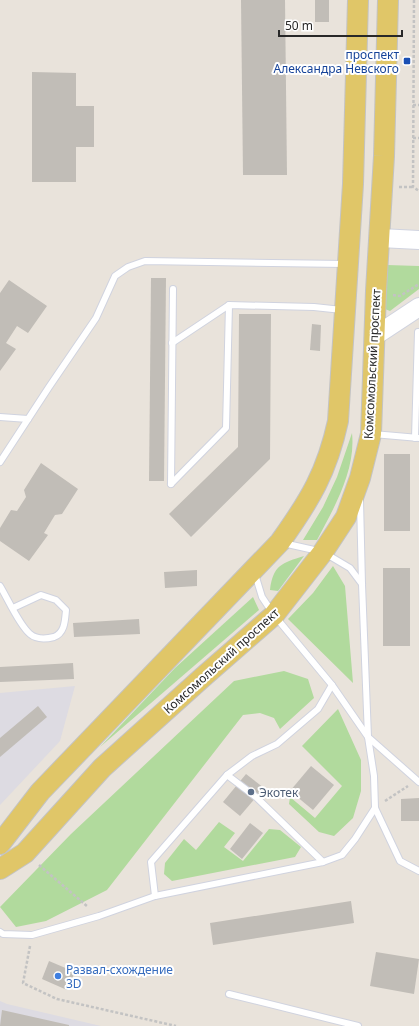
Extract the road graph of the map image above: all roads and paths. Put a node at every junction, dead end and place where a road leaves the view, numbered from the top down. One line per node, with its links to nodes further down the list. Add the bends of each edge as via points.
1 (358, 0): 9 (main road)
2 (388, 0): 10 (main road, Комсомольский проспект)
3 (414, 0): 4 (path)
4 (413, 105): 5 (path); 6 (path)
5 (419, 106)
6 (413, 138): 7 (path); 8 (path, via 412,188)
7 (419, 138)
8 (419, 191)
9 (351, 236): 10 (main road); 12 (main road)
10 (380, 238): 11 (main road); 18 (main road, Комсомольский проспект)
11 (419, 240)
12 (349, 264): 16 (main road); 21 (lane, via 145,261 128,267 115,276 96,318)
13 (173, 289): 19 (lane)
14 (229, 305): 16 (lane); 19 (lane); 19 (lane, via 226,428 171,484)
15 (419, 307): 18 (main road)
16 (346, 310): 26 (main road, via 338,421 332,450 302,511)
17 (418, 332): 23 (lane)
18 (375, 336): 22 (main road, Комсомольский проспект)
19 (172, 343)
20 (0, 418): 21 (lane)
21 (28, 419): 24 (lane)
22 (371, 434): 23 (lane); 25 (main road, Комсомольский проспект)
23 (417, 438)
24 (0, 462)
25 (360, 478): 27 (main road, Комсомольский проспект, via 346,517); 29 (lane)
26 (280, 542): 27 (lane); 28 (main road)
27 (324, 552): 29 (lane, via 350,568); 32 (main road, Комсомольский проспект)
28 (254, 570): 32 (lane, via 262,597); 38 (main road, via 40,792)
29 (362, 584): 34 (lane)
30 (0, 586): 31 (lane)
31 (14, 608): 31 (lane, via 30,635 44,640 57,636 65,624 66,610 56,600 41,595)
32 (274, 615): 33 (lane); 39 (main road, Комсомольский проспект, via 102,768)
33 (332, 685): 34 (lane); 35 (lane, via 318,709 276,744 252,756)
34 (368, 737): 36 (lane); 37 (lane, via 374,776)
35 (227, 775): 40 (lane, via 256,798); 43 (lane, via 150,862)
36 (418, 781): 37 (path)
37 (375, 808): 40 (lane, via 342,855); 42 (lane, via 400,861)
38 (0, 844)
39 (25, 853): 41 (main road, Комсомольский проспект); 44 (path)
40 (323, 862): 43 (lane)
41 (0, 870)
42 (419, 870)
43 (155, 896): 44 (lane)
44 (99, 916): 45 (lane)
45 (32, 935): 46 (lane); 48 (path, via 23,983 57,999)
46 (1, 936)
47 (229, 994): 49 (lane)
48 (176, 1026)
49 (358, 1026)

